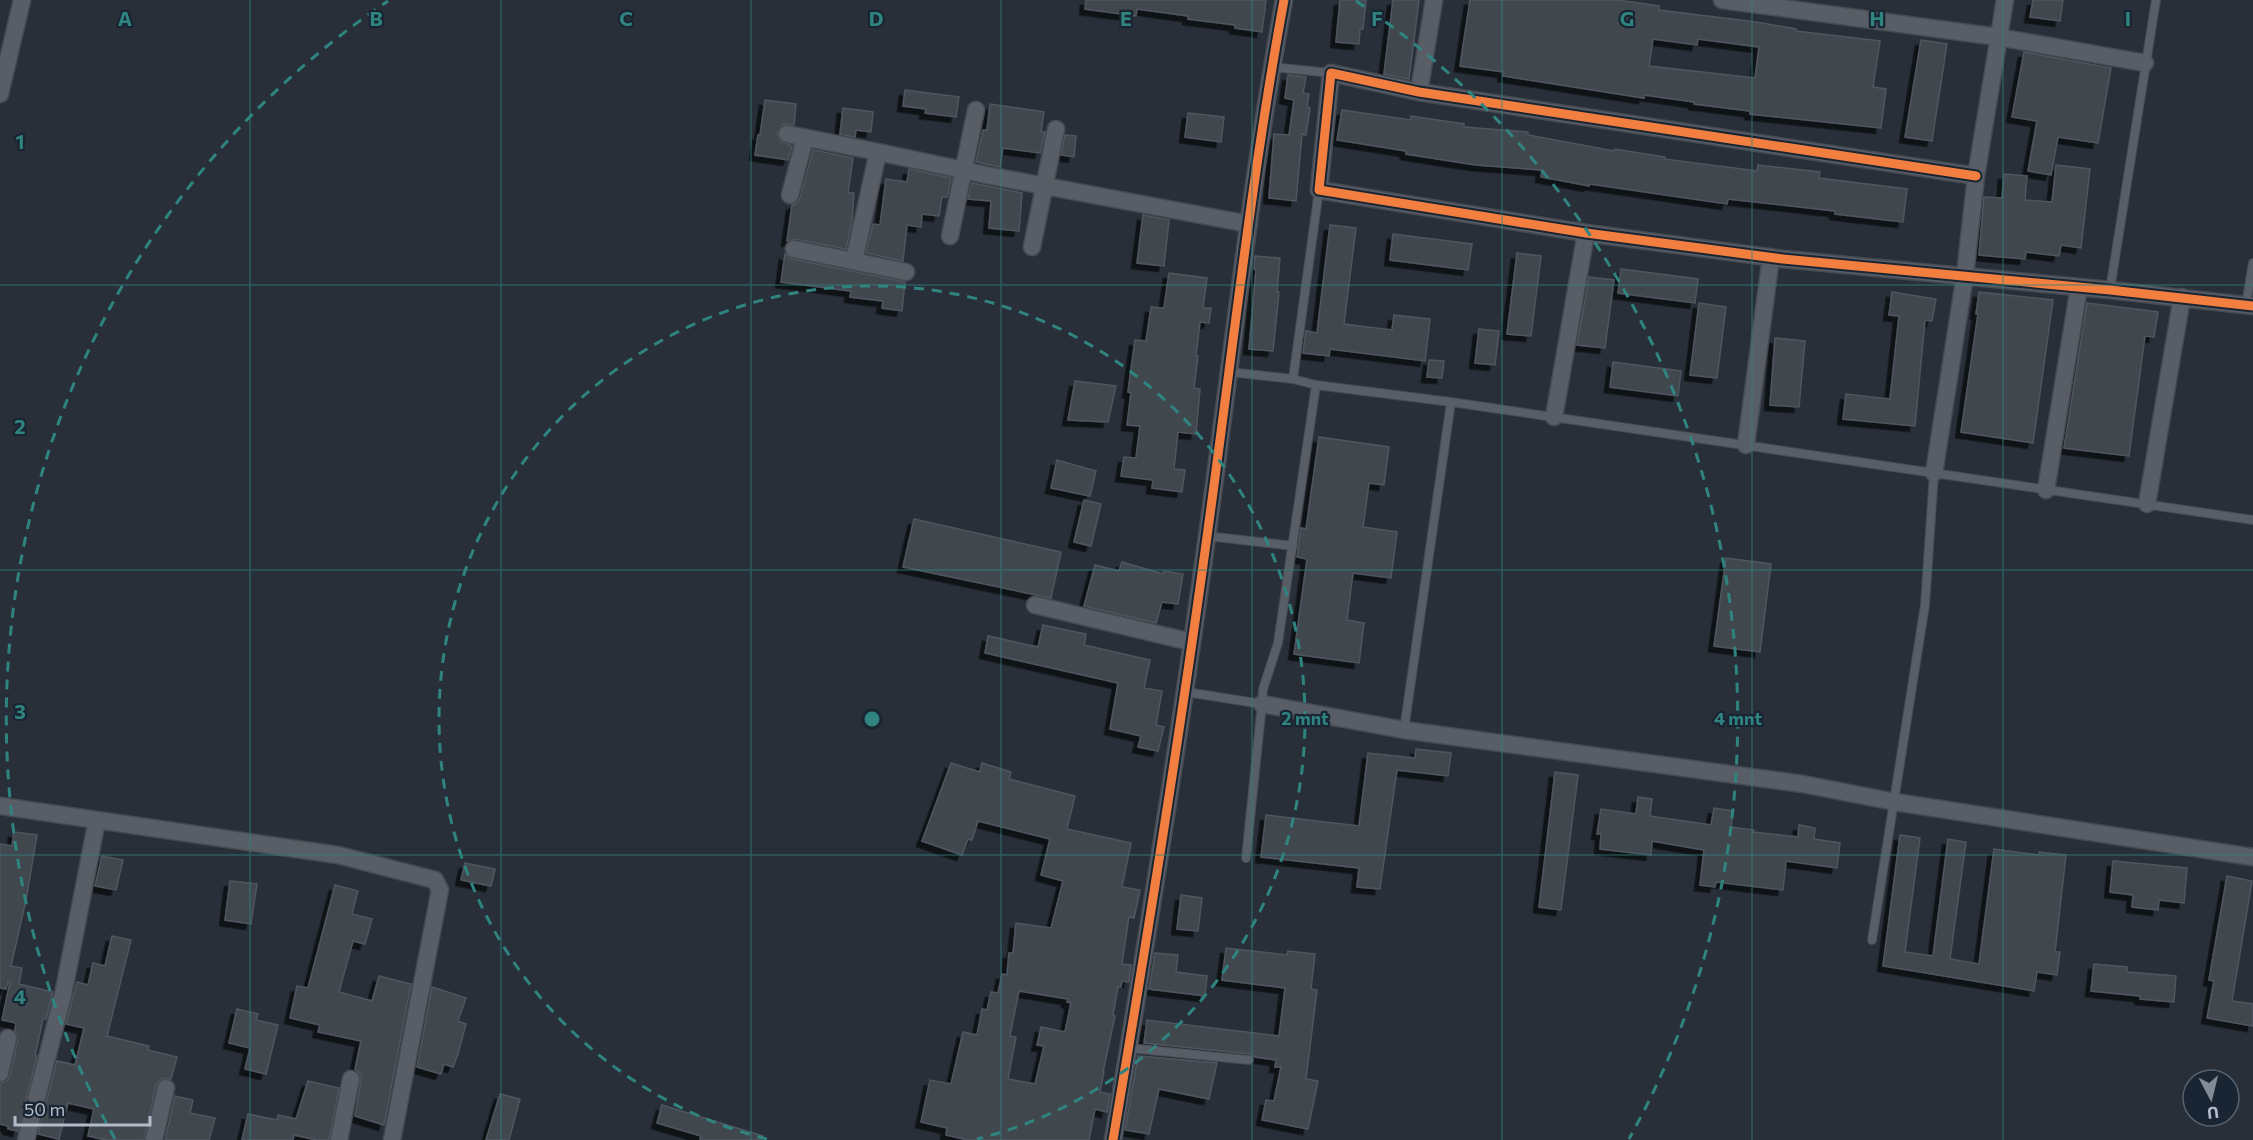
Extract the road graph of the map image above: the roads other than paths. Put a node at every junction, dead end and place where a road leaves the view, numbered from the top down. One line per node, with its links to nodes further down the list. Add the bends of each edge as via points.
1 (22, 0): 12 (street)
2 (1284, 0): 9 (street)
3 (1434, 0): 11 (street)
4 (1722, 0): 7 (street)
5 (2005, 0): 7 (street)
6 (2156, 0): 8 (lane)
7 (1998, 37): 8 (street); 19 (street)
8 (2145, 63): 34 (lane)
9 (1271, 67): 10 (lane); 23 (street)
10 (1331, 73): 11 (street); 21 (street)
11 (1419, 92): 19 (street)
12 (0, 94)
13 (976, 110): 18 (street)
14 (1056, 129): 20 (street)
15 (787, 134): 16 (street)
16 (805, 138): 17 (street); 22 (street)
17 (878, 152): 18 (street); 29 (street)
18 (964, 170): 20 (street); 25 (street)
19 (1976, 176): 32 (street)
20 (1045, 186): 23 (street); 26 (street)
21 (1320, 190): 24 (street); 38 (lane)
22 (790, 195)
23 (1249, 224): 37 (street)
24 (1586, 232): 28 (street); 41 (street)
25 (950, 236)
26 (1032, 247)
27 (794, 249): 29 (street)
28 (1771, 257): 32 (street); 42 (street)
29 (854, 261): 31 (street)
30 (2253, 263): 36 (lane)
31 (906, 272)
32 (1965, 275): 33 (street); 43 (street)
33 (2079, 286): 34 (street); 44 (street)
34 (2110, 290): 35 (street)
35 (2182, 297): 36 (street); 45 (street)
36 (2249, 305)
37 (1230, 372): 38 (lane); 47 (street)
38 (1293, 379): 39 (lane)
39 (1316, 385): 40 (lane); 48 (lane)
40 (1451, 402): 41 (lane); 53 (lane)
41 (1554, 417): 42 (lane)
42 (1746, 445): 43 (lane)
43 (1934, 473): 44 (lane); 54 (lane, via 1925,605)
44 (2046, 490): 45 (lane)
45 (2147, 504): 46 (lane)
46 (2253, 520)
47 (1207, 536): 48 (lane); 50 (street)
48 (1293, 546): 52 (lane, via 1278,643)
49 (1035, 605): 50 (street)
50 (1191, 642): 51 (street)
51 (1186, 692): 52 (lane); 61 (street)
52 (1262, 704): 53 (street); 58 (lane)
53 (1404, 730): 54 (street, via 1803,784)
54 (1895, 802): 57 (street); 59 (lane)
55 (0, 806): 56 (street)
56 (97, 820): 66 (street, via 63,995); 69 (street, via 338,855 435,880 440,890)
57 (2253, 857)
58 (1246, 858)
59 (1872, 940)
60 (8, 1038): 63 (street)
61 (1129, 1048): 62 (lane); 70 (street)
62 (1249, 1060)
63 (0, 1073)
64 (351, 1079): 68 (street)
65 (166, 1088): 67 (street)
66 (26, 1140)
67 (154, 1140)
68 (339, 1140)
69 (392, 1140)
70 (1113, 1140)

